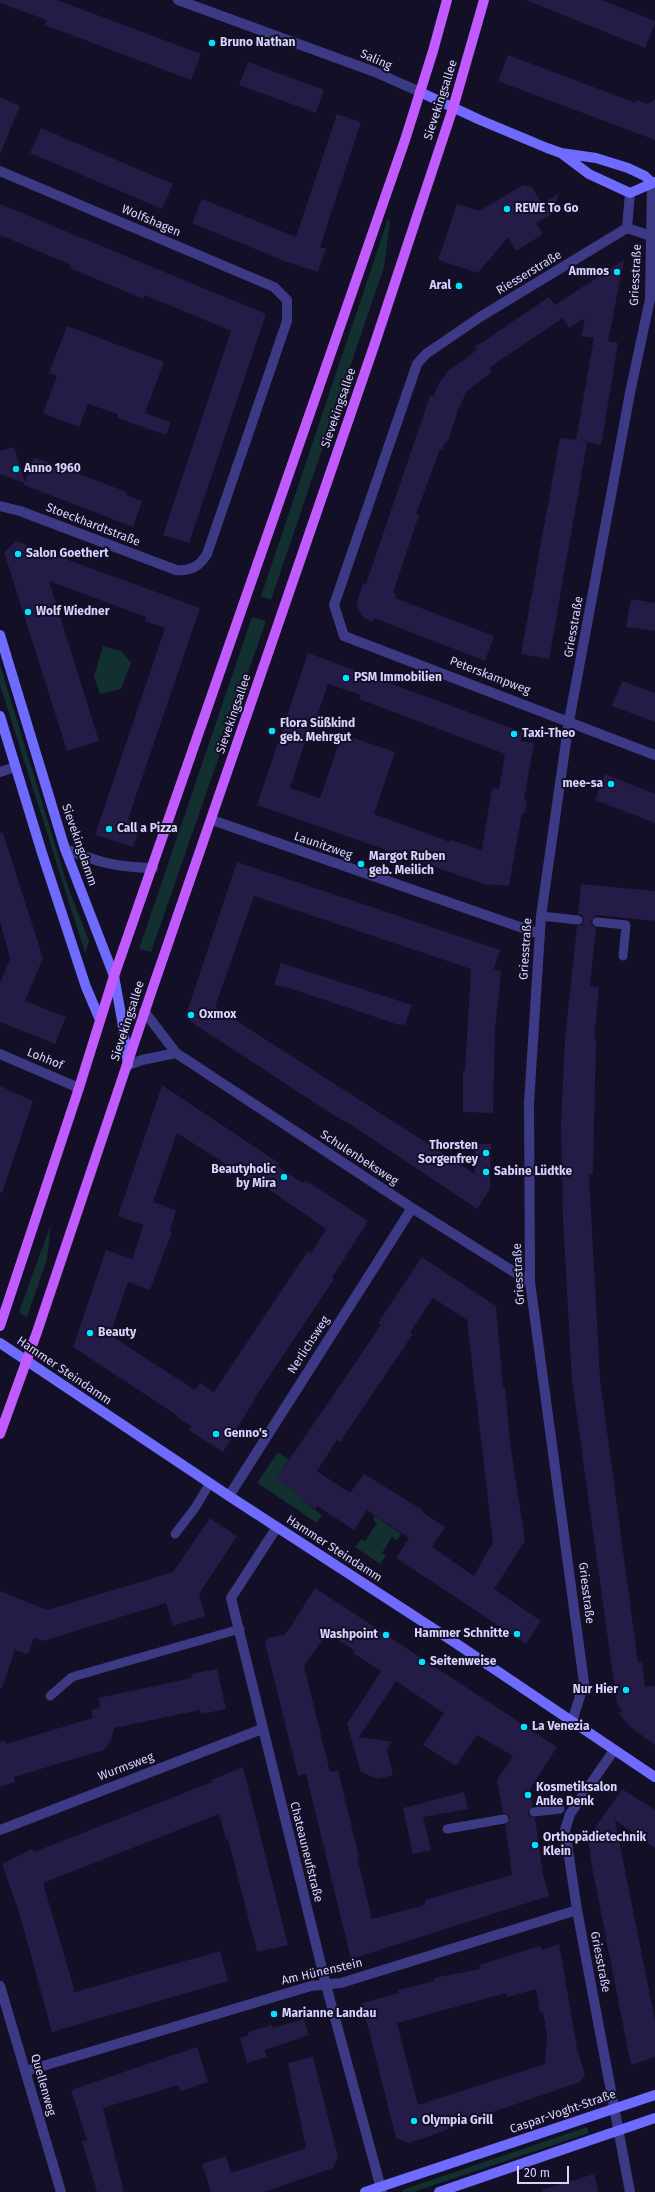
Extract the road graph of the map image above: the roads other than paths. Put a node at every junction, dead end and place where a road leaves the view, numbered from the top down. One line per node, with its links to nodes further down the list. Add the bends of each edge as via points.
1 (178, 0): 4 (street, Saling, via 361,67)
2 (447, 0): 4 (main road, Sievekingsallee)
3 (484, 0): 5 (main road, Sievekingsallee)
4 (420, 92): 5 (street, Saling); 23 (main road, Sievekingsallee)
5 (453, 108): 6 (street, Saling); 21 (main road, Sievekingsallee)
6 (561, 153): 8 (street, Saling, via 596,158 628,168); 9 (street, Saling, via 589,174)
7 (0, 171): 13 (street, Wolfshagen, via 274,287 287,300 287,321 207,554 200,564 188,571)
8 (653, 182): 9 (street); 11 (street, Griesstraße)
9 (630, 193): 10 (street)
10 (628, 228): 11 (street); 14 (street, Riesserstraße, via 480,317 426,354 417,364)
11 (651, 236): 17 (street, Griesstraße, via 650,299)
12 (0, 506): 13 (street, Stoeckhardtstraße, via 20,511)
13 (176, 570)
14 (334, 605): 17 (street, Peterskampweg, via 344,636)
15 (0, 635): 22 (street, Sievekingdamm)
16 (0, 716): 19 (street)
17 (569, 720): 18 (street, Peterskampweg); 24 (street, Griesstraße)
18 (655, 755)
19 (15, 767): 20 (street); 31 (street, via 86,987)
20 (0, 772)
21 (212, 820): 27 (street, Launitzweg); 30 (main road, Sievekingsallee)
22 (66, 849): 23 (street, via 106,864); 29 (street, Sievekingdamm)
23 (153, 868): 29 (main road, Sievekingsallee)
24 (541, 916): 25 (lane); 27 (street, Griesstraße)
25 (578, 920)
26 (597, 922): 28 (lane, via 626,925)
27 (540, 934): 37 (street, Griesstraße, via 529,1103)
28 (623, 956)
29 (114, 976): 31 (main road, Sievekingsallee); 34 (street, Sievekingdamm)
30 (144, 1011): 32 (street, Schulenbeksweg); 34 (main road, Sievekingsallee)
31 (100, 1020): 35 (main road, Sievekingsallee)
32 (176, 1053): 34 (street); 36 (street, Schulenbeksweg)
33 (0, 1054): 35 (street, Lohhof)
34 (128, 1065): 40 (main road, Sievekingsallee)
35 (79, 1088): 38 (main road, Sievekingsallee)
36 (412, 1208): 37 (street, Schulenbeksweg); 43 (street, Nerlichsweg)
37 (530, 1282): 48 (street, Griesstraße, via 584,1683)
38 (0, 1326)
39 (0, 1343): 40 (street, Hammer Steindamm)
40 (27, 1361): 41 (main road, Sievekingsallee); 42 (street, Hammer Steindamm)
41 (0, 1434)
42 (210, 1483): 43 (street, Hammer Steindamm); 45 (lane)
43 (229, 1496): 44 (street, Hammer Steindamm)
44 (276, 1527): 46 (street, Chateauneufstraße, via 231,1598); 48 (street, Hammer Steindamm)
45 (175, 1534)
46 (240, 1629): 47 (lane, via 72,1677); 49 (street, Chateauneufstraße)
47 (50, 1696)
48 (572, 1722): 50 (street, Hammer Steindamm)
49 (262, 1729): 56 (street, Wurmsweg); 58 (street, Chateauneufstraße)
50 (614, 1750): 51 (street, Hammer Steindamm); 57 (street, Griesstraße, via 566,1822)
51 (655, 1777)
52 (560, 1809): 53 (lane)
53 (534, 1812)
54 (504, 1819): 55 (lane)
55 (447, 1829)
56 (0, 1830)
57 (577, 1910): 58 (street, Am Hünenstein, via 341,1983); 62 (street, Griesstraße)
58 (326, 1985): 60 (street, Am Hünenstein, via 311,1986); 65 (street, Chateauneufstraße)
59 (0, 1986): 60 (street, Quellenweg)
60 (26, 2071): 66 (street, Quellenweg)
61 (655, 2095): 62 (street, Caspar-Voght-Straße)
62 (615, 2108): 64 (street, Griesstraße); 65 (street, Caspar-Voght-Straße)
63 (655, 2118): 64 (street)
64 (620, 2130): 68 (street); 69 (street, Griesstraße)
65 (382, 2189): 67 (street, Caspar-Voght-Straße)
66 (61, 2192)
67 (365, 2192)
68 (439, 2192)
69 (630, 2192)

